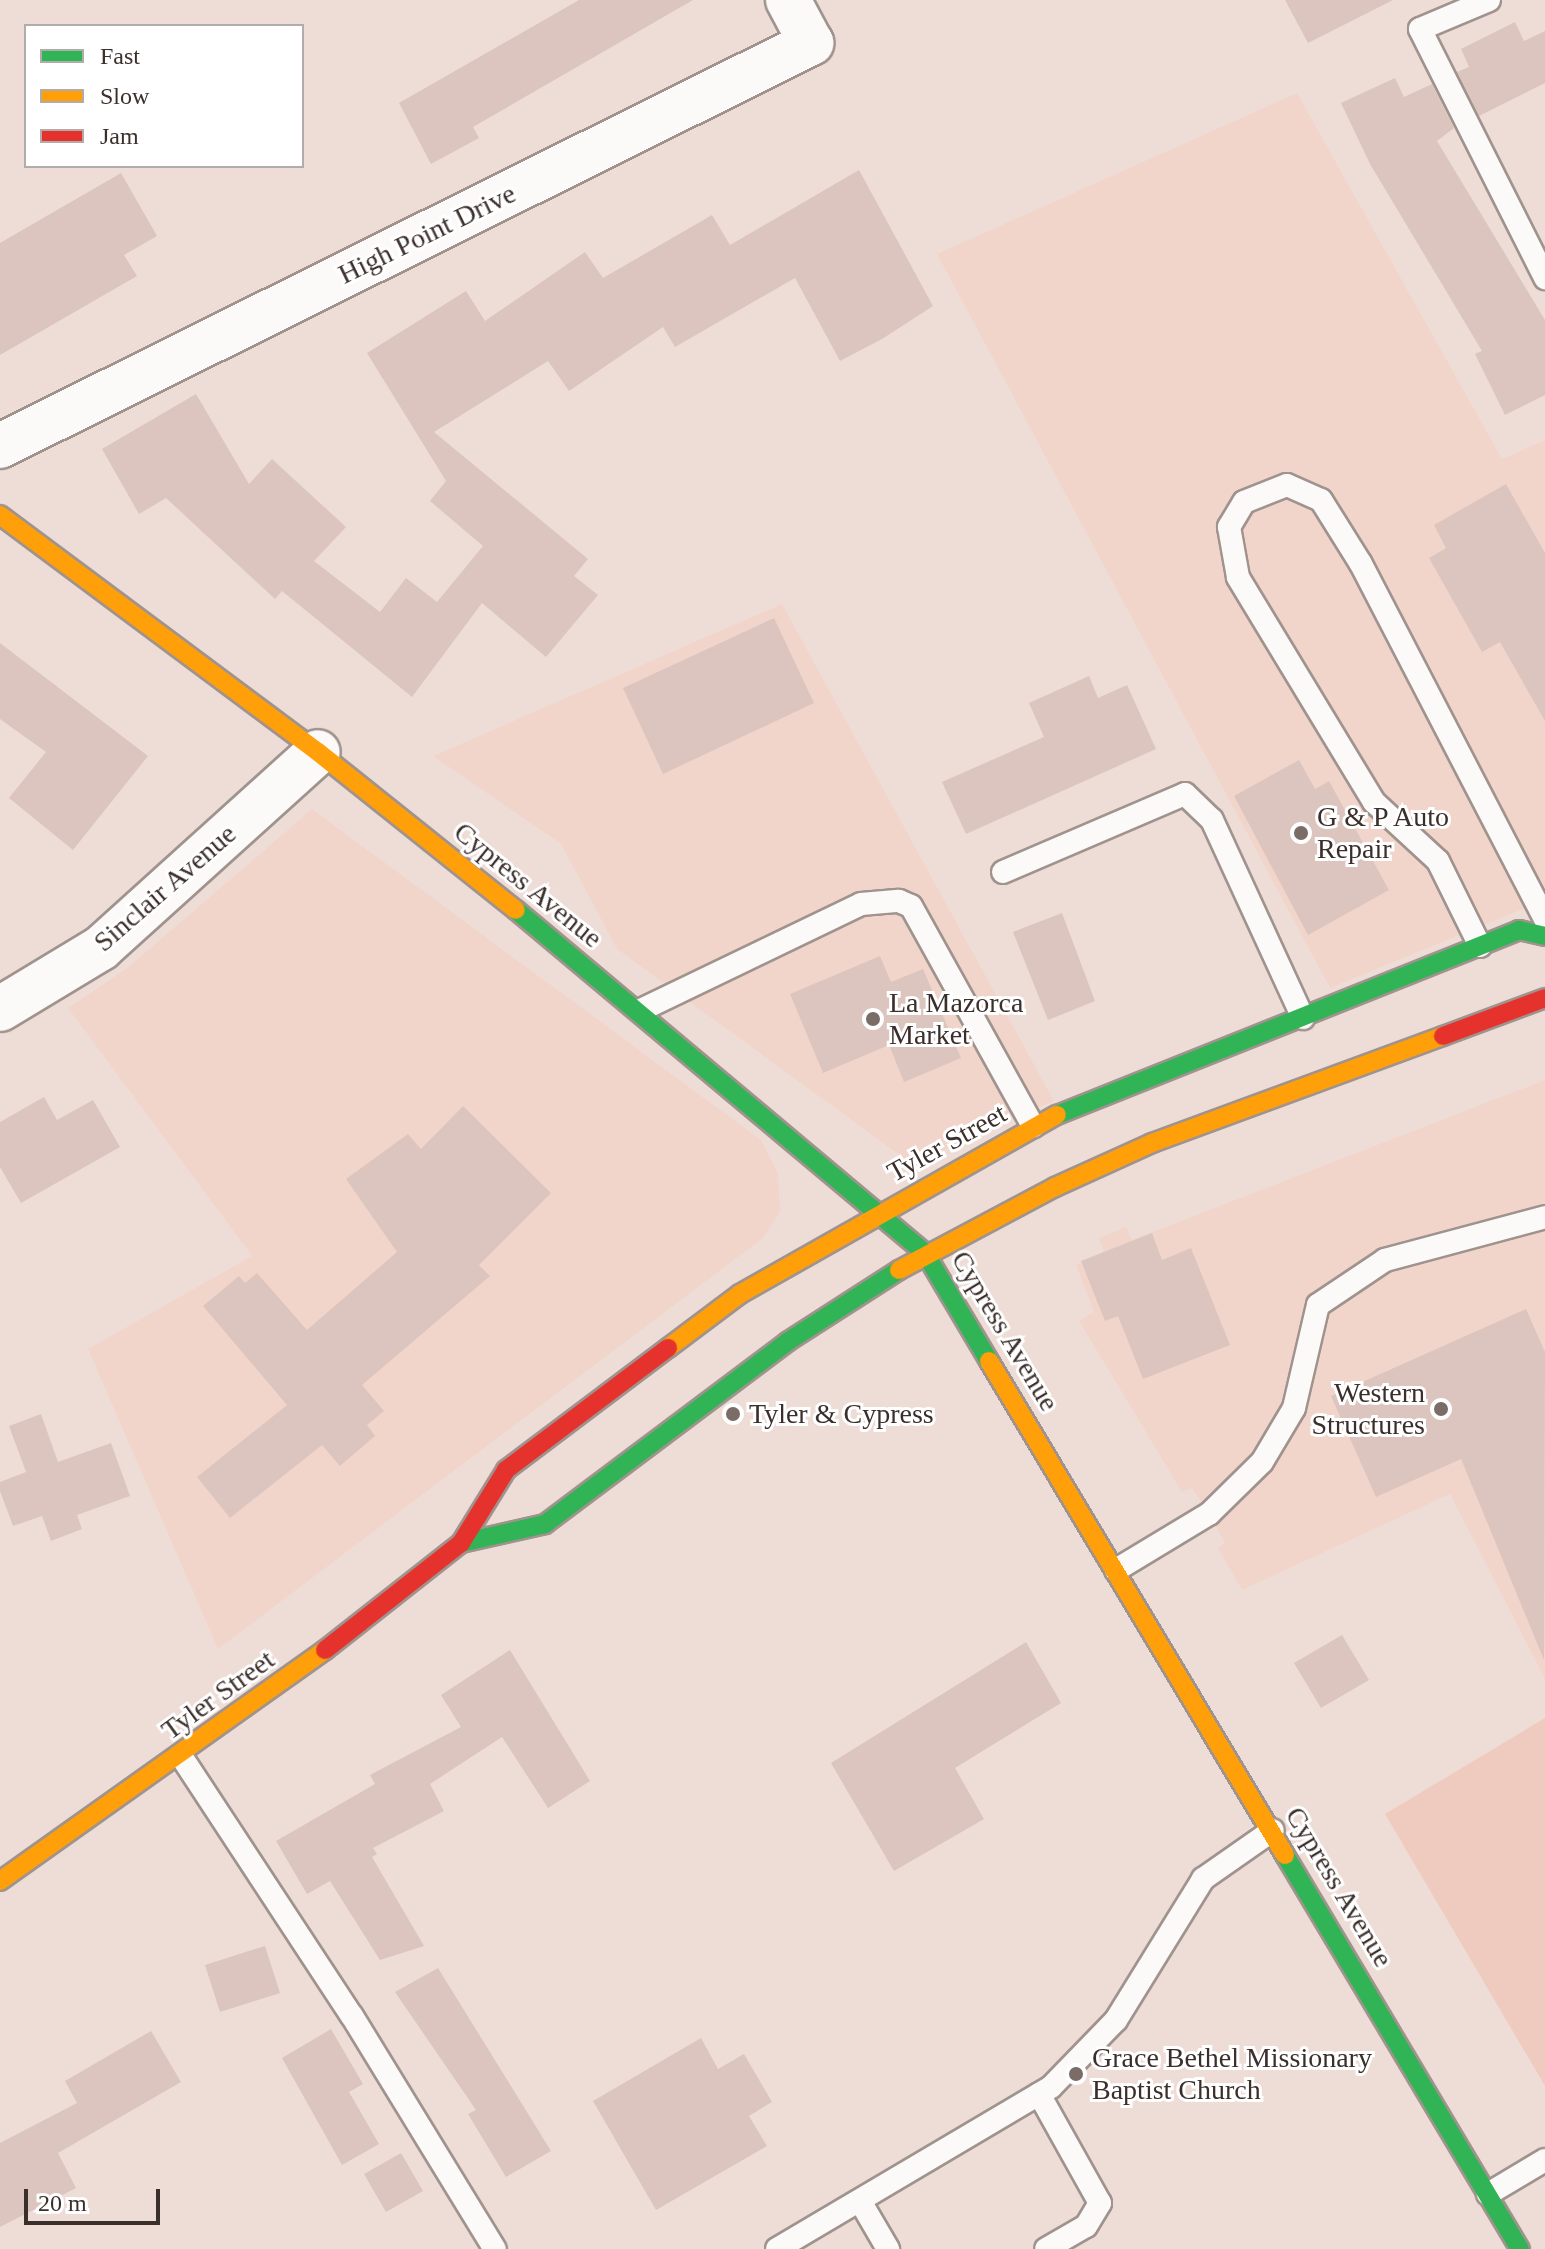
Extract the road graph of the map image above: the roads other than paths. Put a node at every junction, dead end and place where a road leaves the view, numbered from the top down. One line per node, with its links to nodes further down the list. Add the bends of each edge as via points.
1 (788, 0): 4 (street, High Point Drive, via 811,43)
2 (1489, 0): 3 (lane, via 1420,29)
3 (1545, 278)
4 (0, 446)
5 (0, 515): 6 (main road, Cypress Avenue)
6 (318, 752): 12 (street, Sinclair Avenue, via 101,948); 13 (main road, Cypress Avenue)
7 (1003, 872): 14 (lane, via 1185,794 1212,820)
8 (1545, 919): 10 (lane, via 1361,564 1321,500 1287,485 1244,502 1229,527 1238,577 1374,802 1438,861)
9 (1545, 936): 10 (main road, Tyler Street, via 1519,930)
10 (1480, 946): 14 (main road, Tyler Street)
11 (1545, 998): 18 (main road, Tyler Street, via 1152,1143)
12 (0, 1009)
13 (641, 1010): 15 (lane, via 861,904 899,901 911,906); 16 (main road, Cypress Avenue)
14 (1303, 1018): 15 (main road, Tyler Street)
15 (1033, 1126): 16 (main road, Tyler Street)
16 (877, 1214): 18 (main road, Cypress Avenue); 19 (main road, Tyler Street, via 740,1294 506,1470)
17 (1545, 1217): 20 (lane, via 1385,1260 1318,1305 1294,1408 1262,1462 1209,1514)
18 (925, 1253): 19 (main road, Tyler Street, via 787,1342 545,1524); 20 (main road, Cypress Avenue)
19 (461, 1543): 21 (main road, Tyler Street, via 273,1692)
20 (1116, 1570): 22 (main road, Cypress Avenue)
21 (181, 1756): 23 (main road, Tyler Street); 28 (lane, via 352,2016)
22 (1273, 1830): 24 (lane, via 1203,1879 1116,2020); 26 (main road, Cypress Avenue)
23 (0, 1881)
24 (1039, 2094): 27 (lane); 31 (lane, via 1100,2203 1086,2226)
25 (1545, 2160): 26 (lane)
26 (1488, 2194): 32 (main road, Cypress Avenue)
27 (860, 2201): 29 (lane); 30 (lane)
28 (495, 2249)
29 (777, 2249)
30 (888, 2249)
31 (1046, 2249)
32 (1520, 2249)

